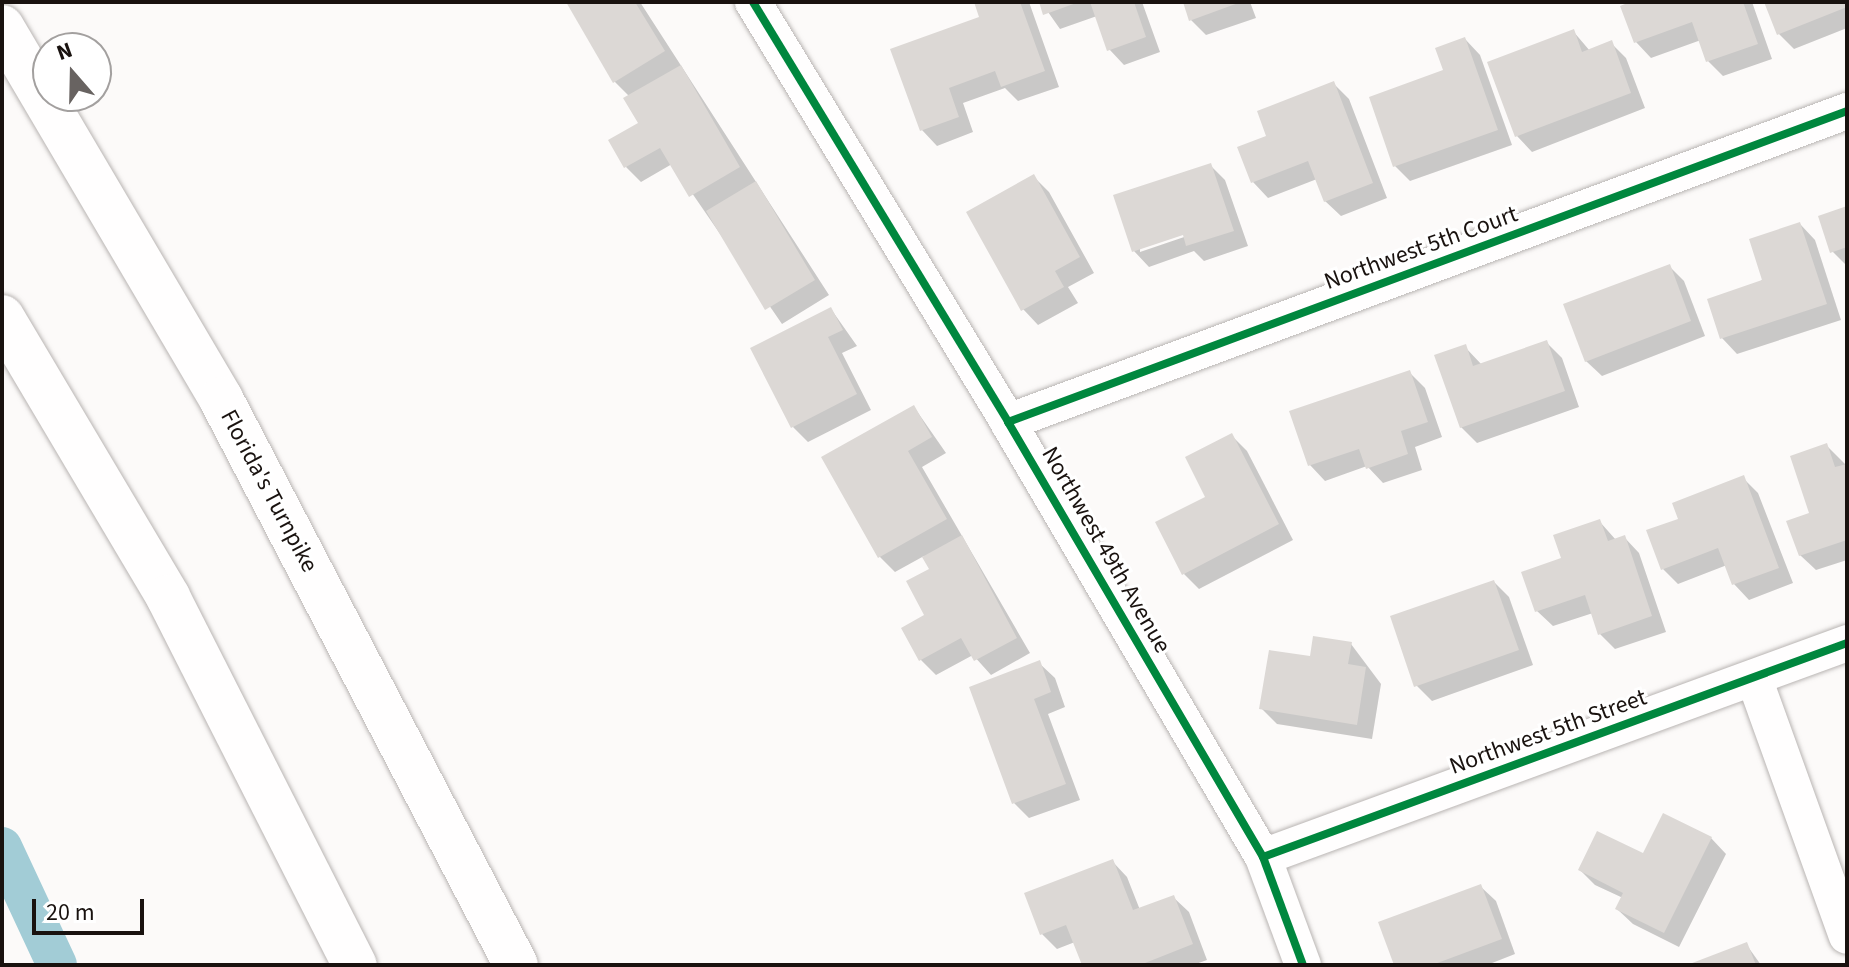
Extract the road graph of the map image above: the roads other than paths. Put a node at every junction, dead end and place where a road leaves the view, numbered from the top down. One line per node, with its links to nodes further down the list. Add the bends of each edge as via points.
1 (753, 2): 5 (street, Northwest 49th Avenue)
2 (2, 27): 11 (highway, Florida's Turnpike, via 221,399)
3 (1847, 111): 5 (street, Northwest 5th Court)
4 (2, 317): 10 (highway, via 168,597)
5 (1008, 422): 8 (street, Northwest 49th Avenue)
6 (1847, 643): 7 (street, Northwest 5th Street)
7 (1754, 678): 8 (street, Northwest 5th Street); 9 (street)
8 (1263, 857): 12 (street, Northwest 49th Avenue)
9 (1847, 936)
10 (355, 965)
11 (516, 965)
12 (1303, 965)

